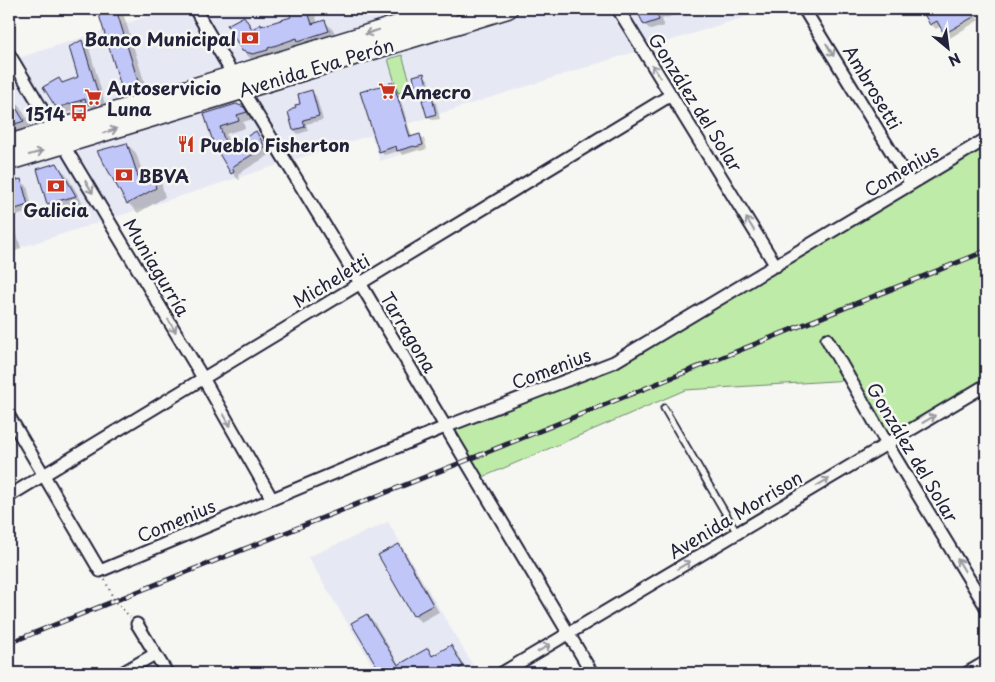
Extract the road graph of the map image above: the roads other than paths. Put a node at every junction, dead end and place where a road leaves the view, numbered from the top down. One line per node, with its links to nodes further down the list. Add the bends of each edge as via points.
1 (195, 9): 9 (street, Tarragona)
2 (449, 9): 6 (main road, Avenida Eva Perón)
3 (508, 9): 7 (main road, Avenida Eva Perón)
4 (618, 9): 10 (street, González del Solar, one-way to 4)
5 (804, 9): 15 (street, Ambrosetti, one-way to 15)
6 (416, 13): 7 (street); 9 (main road, Avenida Eva Perón, one-way to 9)
7 (431, 32): 9 (main road, Avenida Eva Perón)
8 (9, 54): 11 (street, Muniagurría)
9 (237, 83): 11 (main road, Avenida Eva Perón); 17 (street, Tarragona)
10 (671, 95): 16 (street, González del Solar, one-way to 10); 17 (street, Micheletti)
11 (59, 137): 13 (main road, Avenida Eva Perón); 14 (main road, Avenida Eva Perón, one-way to 11); 19 (street, Muniagurría, one-way to 19)
12 (986, 139): 15 (street, Comenius)
13 (9, 144)
14 (9, 161)
15 (911, 184): 16 (street, Comenius)
16 (776, 266): 23 (street, Comenius, via 614,362)
17 (360, 283): 19 (street, Micheletti); 23 (street, Tarragona)
18 (827, 340): 24 (street, González del Solar)
19 (203, 378): 25 (street, Micheletti); 27 (street, Muniagurría, one-way to 27)
20 (986, 384): 24 (street, Avenida Morrison, one-way to 20)
21 (664, 408): 28 (lane)
22 (9, 416): 25 (street)
23 (445, 427): 27 (street, Comenius); 31 (street, Tarragona)
24 (887, 444): 28 (street, Avenida Morrison, one-way to 24); 29 (street, González del Solar, one-way to 24)
25 (43, 475): 26 (street, Micheletti); 27 (street, Comenius, via 100,571)
26 (9, 496)
27 (272, 499)
28 (737, 533): 31 (street, Avenida Morrison, one-way to 28)
29 (986, 607)
30 (137, 624): 32 (street)
31 (568, 634): 36 (street, Avenida Morrison, one-way to 31); 37 (street, Tarragona)
32 (155, 654): 34 (street); 35 (street)
33 (986, 662): 38 (street)
34 (122, 673)
35 (167, 673)
36 (502, 673)
37 (592, 673)
38 (967, 673)

